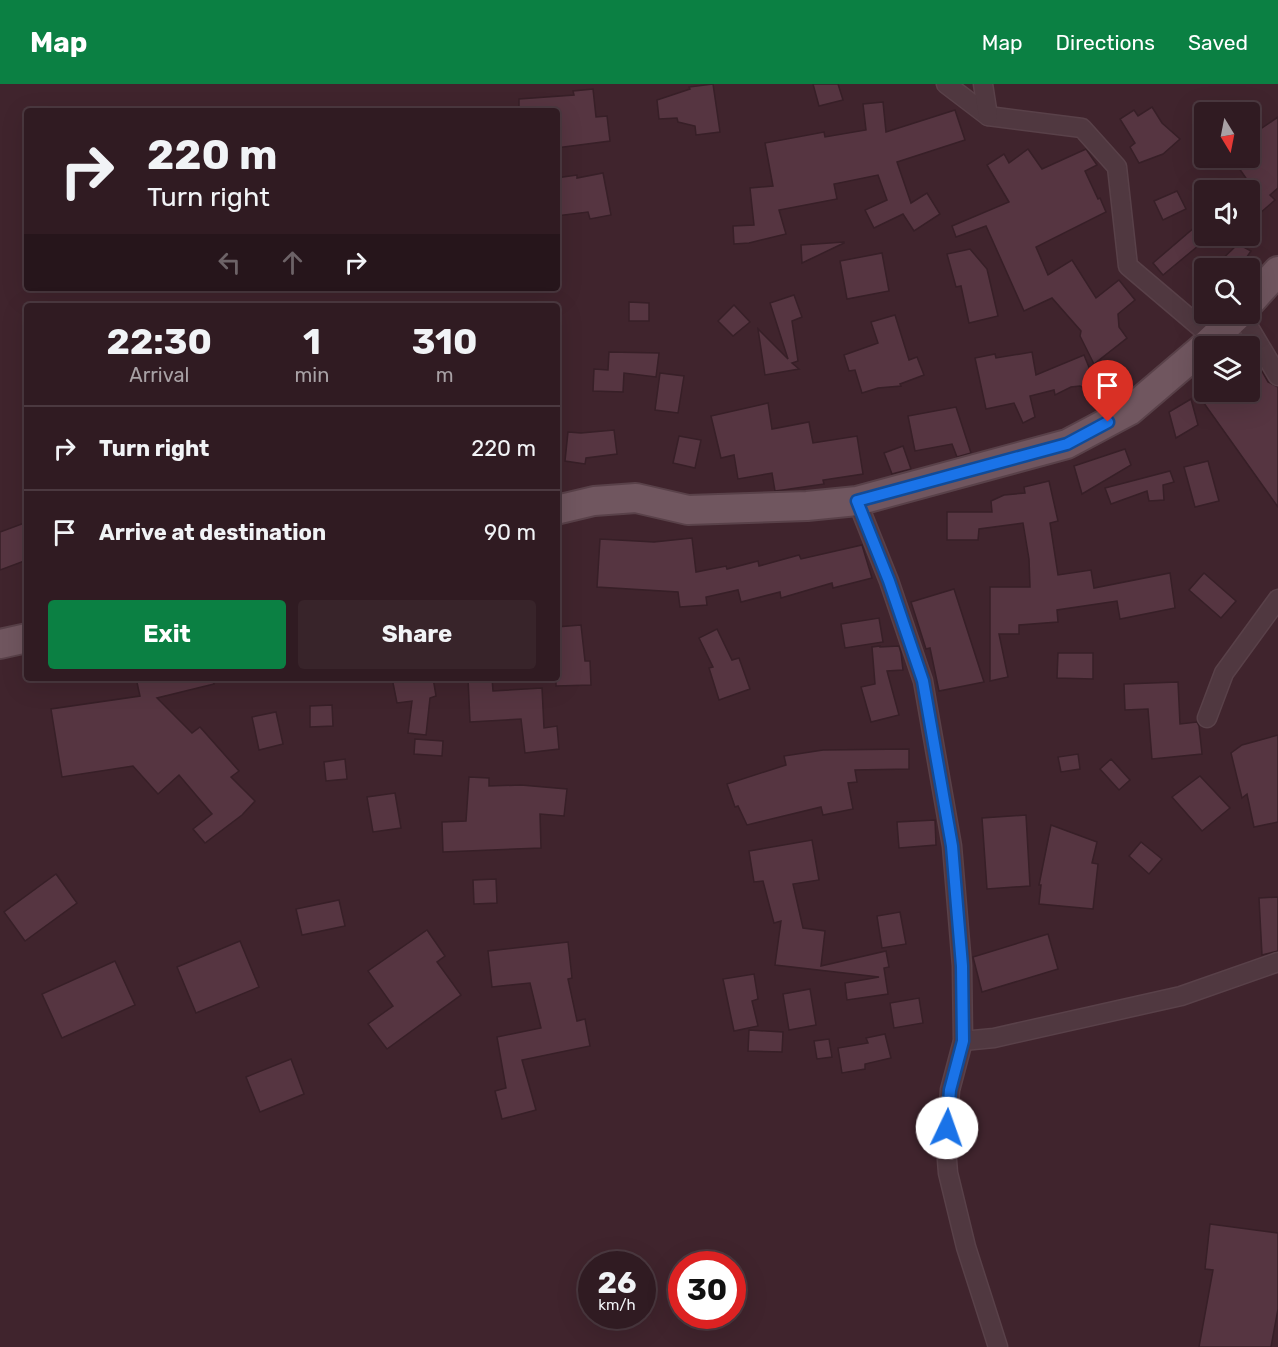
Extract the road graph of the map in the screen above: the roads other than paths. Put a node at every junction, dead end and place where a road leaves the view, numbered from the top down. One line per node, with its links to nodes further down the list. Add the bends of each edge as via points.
1 (946, 84): 3 (street)
2 (983, 84): 3 (street)
3 (988, 116): 8 (street, via 1082,128 1117,167 1128,266)
4 (1278, 271): 5 (main road)
5 (1260, 291)
6 (1229, 324): 9 (main road)
7 (1246, 324): 11 (street)
8 (1200, 336)
9 (1217, 336)
10 (1194, 356): 12 (main road, via 1129,411 1067,444)
11 (1278, 376)
12 (857, 501): 13 (main road, via 688,510 636,498 594,501); 19 (street, via 923,681 952,846 962,966)
13 (560, 509)
14 (1278, 599): 17 (street, via 1224,673)
15 (24, 639): 16 (main road)
16 (0, 644)
17 (1207, 718)
18 (1278, 962): 19 (street, via 1181,996 994,1038)
19 (963, 1041): 20 (street, via 950,1090 948,1173)
20 (998, 1347)

